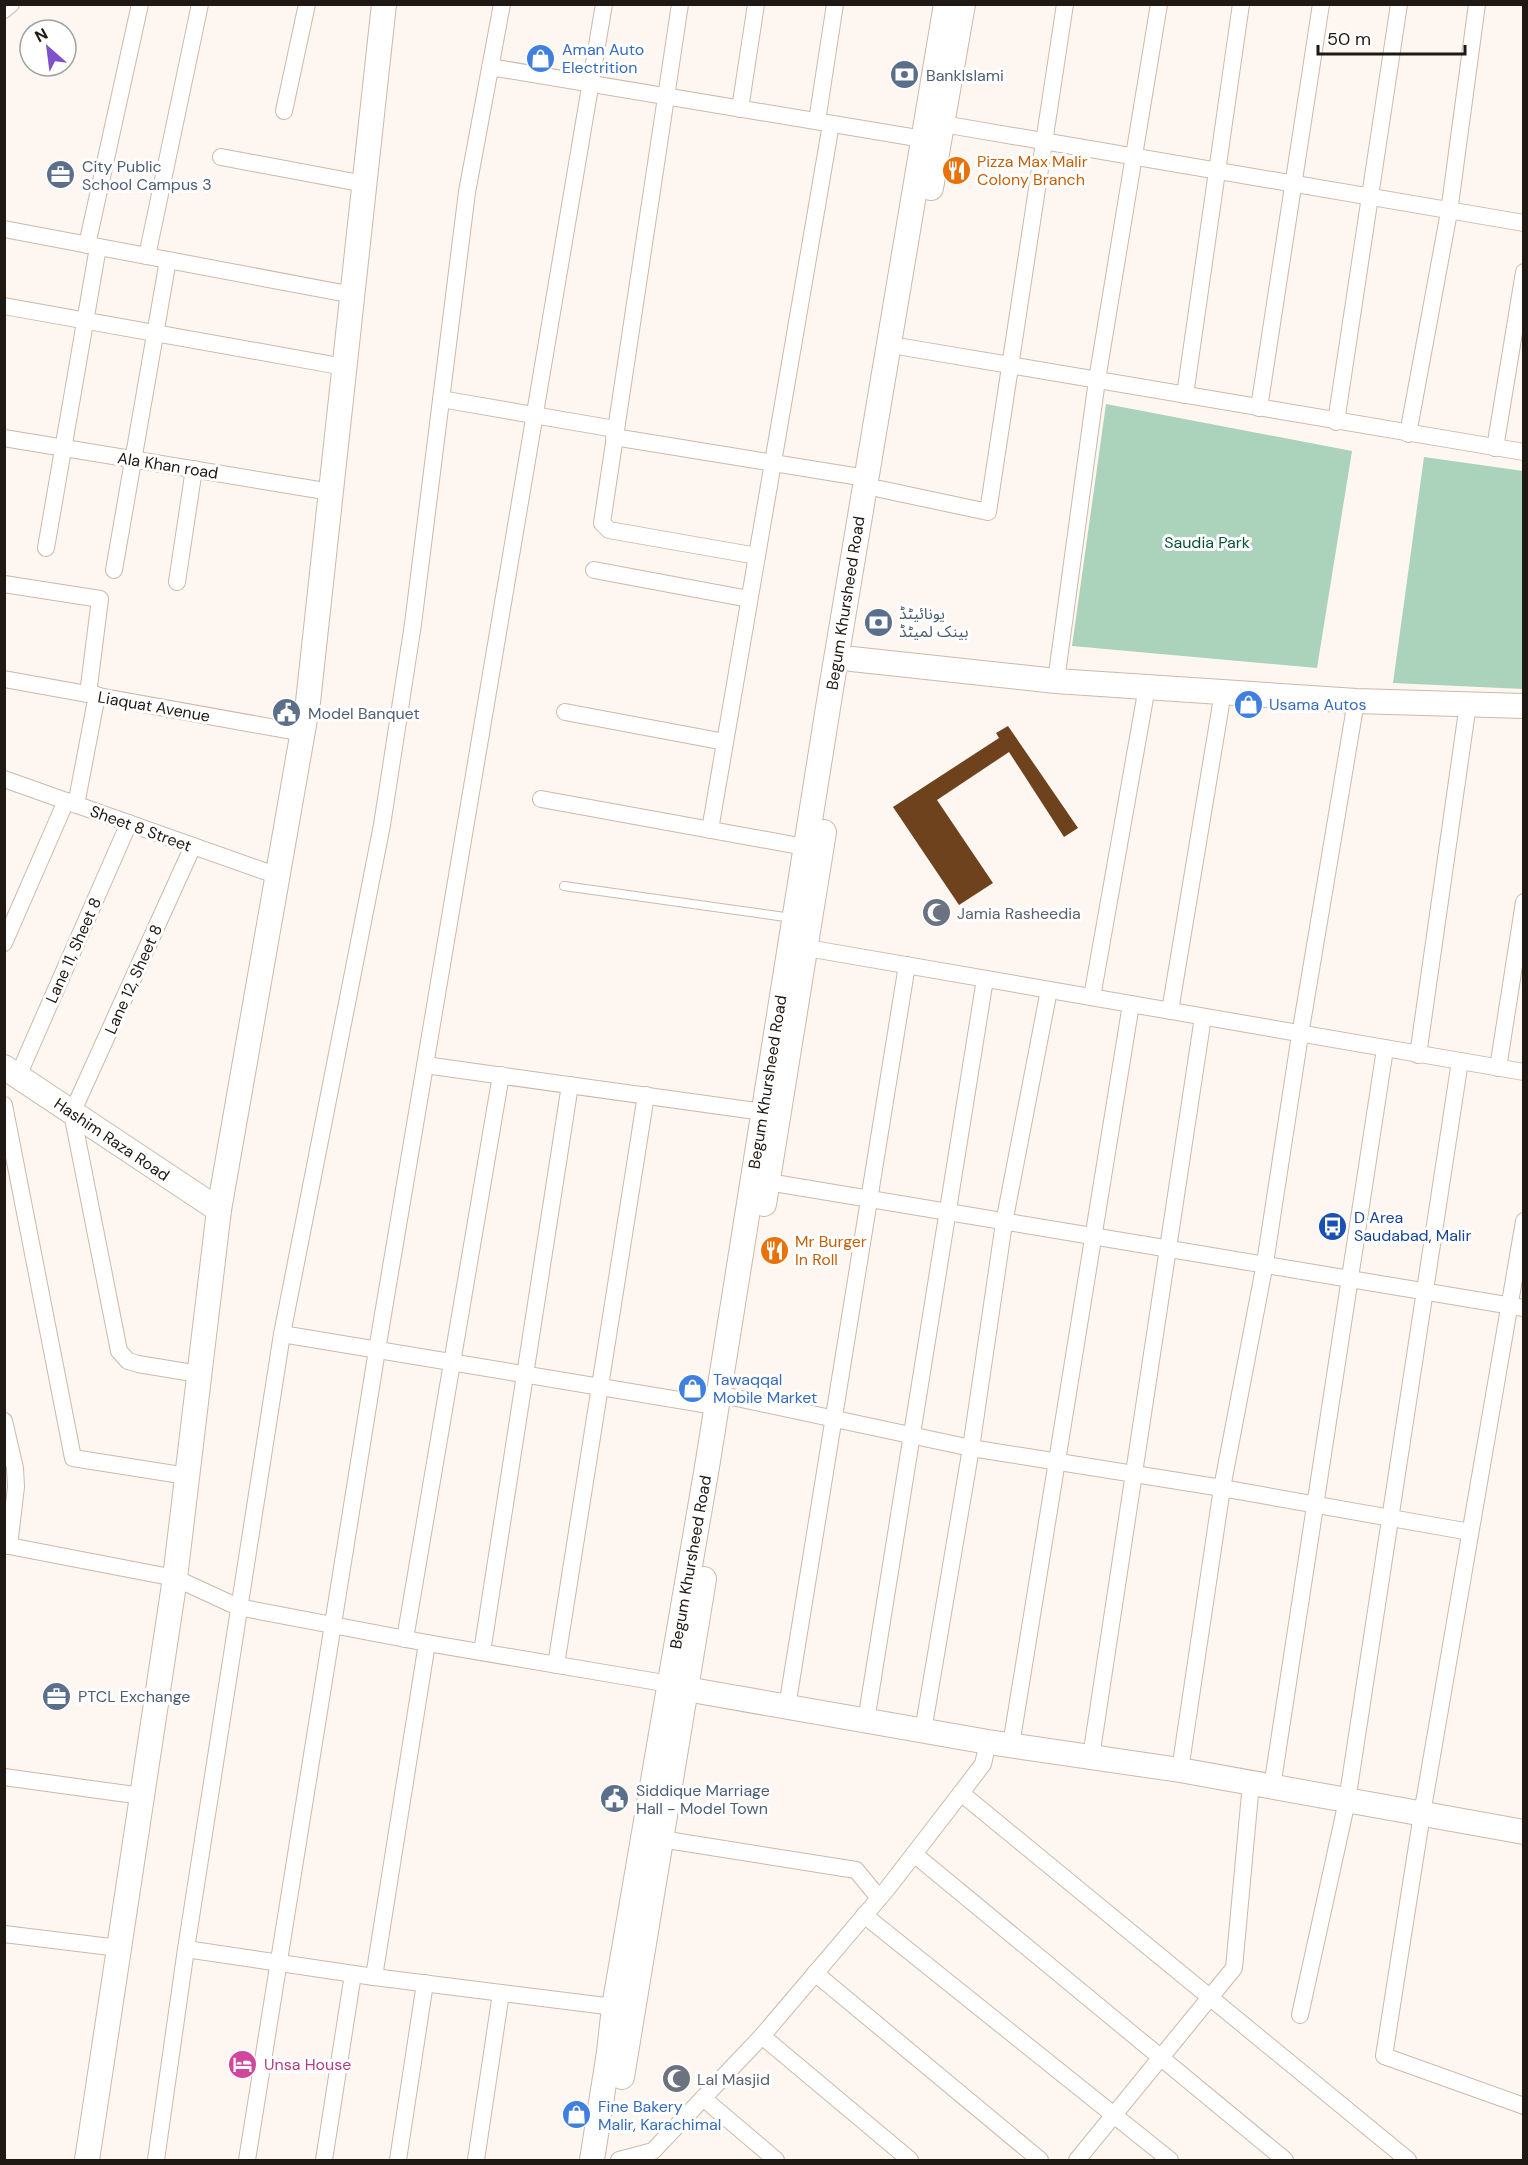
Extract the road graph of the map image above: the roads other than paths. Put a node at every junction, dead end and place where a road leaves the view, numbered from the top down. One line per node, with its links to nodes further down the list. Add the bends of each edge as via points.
1 (11, 4): 19 (street)
2 (140, 4): 38 (street)
3 (200, 4): 39 (street)
4 (307, 4): 24 (street)
5 (384, 4): 32 (main road)
6 (502, 4): 20 (street)
7 (604, 4): 21 (street)
8 (680, 4): 22 (street)
9 (756, 4): 23 (street)
10 (835, 4): 25 (street)
11 (946, 4): 27 (main road, Begum Khursheed Road)
12 (963, 4): 26 (main road, Begum Khursheed Road)
13 (1065, 4): 28 (street)
14 (1159, 4): 29 (street)
15 (1241, 4): 31 (street)
16 (1320, 4): 33 (street)
17 (1399, 4): 34 (street)
18 (1477, 4): 35 (street)
19 (4, 10)
20 (490, 67): 21 (street); 51 (street, via 467,192)
21 (592, 84): 22 (street); 53 (street)
22 (666, 96): 23 (street); 55 (street)
23 (740, 109): 25 (street)
24 (284, 111)
25 (824, 123): 27 (street); 62 (street)
26 (943, 124): 28 (street); 46 (main road, Begum Khursheed Road)
27 (923, 139): 64 (main road, Begum Khursheed Road)
28 (1044, 141): 29 (street); 47 (street)
29 (1133, 156): 31 (street); 49 (street)
30 (220, 157): 32 (street)
31 (1217, 171): 33 (street); 50 (street)
32 (365, 184): 42 (main road)
33 (1293, 184): 34 (street); 52 (street)
34 (1370, 198): 35 (street); 54 (street)
35 (1449, 212): 36 (street); 56 (street)
36 (1524, 223)
37 (4, 229): 38 (street)
38 (92, 246): 39 (street); 44 (street)
39 (147, 256): 40 (street)
40 (168, 260): 42 (street); 45 (street)
41 (1524, 272): 59 (street)
42 (353, 295): 48 (main road)
43 (4, 306): 44 (street)
44 (85, 321): 45 (street); 58 (street)
45 (155, 333): 48 (street); 61 (street)
46 (903, 347): 47 (street); 64 (main road, Begum Khursheed Road)
47 (1011, 365): 49 (street); 64 (street, via 988,512)
48 (345, 367): 65 (main road)
49 (1097, 380): 50 (street); 75 (street)
50 (1185, 395): 52 (street)
51 (441, 399): 53 (street); 132 (street, via 413,624 382,825)
52 (1259, 408): 54 (street)
53 (536, 414): 55 (street); 109 (street)
54 (1336, 422): 56 (street)
55 (615, 433): 62 (street); 67 (street, via 602,518 609,530)
56 (1408, 434): 59 (street)
57 (4, 438): 58 (street, Ala Khan road)
58 (63, 448): 61 (street, Ala Khan road); 66 (street)
59 (1495, 448): 60 (street)
60 (1524, 452)
61 (133, 460): 63 (street, Ala Khan road); 68 (street)
62 (773, 462): 64 (street); 67 (street)
63 (194, 469): 65 (street, Ala Khan road); 70 (street)
64 (873, 483): 73 (main road, Begum Khursheed Road); 91 (main road, Begum Khursheed Road)
65 (331, 492): 83 (main road)
66 (46, 548)
67 (757, 556): 72 (street)
68 (114, 570)
69 (594, 570): 72 (street)
70 (177, 582)
71 (4, 584): 78 (street, via 100,599)
72 (749, 599): 84 (street)
73 (852, 658): 75 (main road); 95 (main road, Begum Khursheed Road)
74 (4, 679): 78 (street, Liaquat Avenue)
75 (1056, 681): 76 (main road)
76 (1147, 687): 77 (main road); 101 (street)
77 (1223, 692): 79 (main road); 103 (street)
78 (92, 695): 83 (street, Liaquat Avenue); 87 (street)
79 (1356, 701): 80 (main road); 105 (street)
80 (1468, 704): 81 (main road); 107 (street)
81 (1524, 706)
82 (565, 712): 84 (street)
83 (303, 733): 92 (main road)
84 (725, 742): 89 (street)
85 (5, 779): 87 (street, Sheet 8 Street)
86 (541, 799): 89 (street)
87 (71, 803): 88 (street, Sheet 8 Street); 96 (street)
88 (129, 823): 90 (street, Sheet 8 Street); 111 (street, Lane 11, Sheet 8)
89 (710, 830): 91 (street)
90 (193, 846): 92 (street, Sheet 8 Street); 118 (street, Lane 12, Sheet 8)
91 (805, 847): 95 (main road, Begum Khursheed Road)
92 (278, 876): 121 (main road)
93 (564, 886): 95 (lane)
94 (1524, 902): 110 (street)
95 (802, 919): 97 (main road, Begum Khursheed Road); 117 (main road, Begum Khursheed Road)
96 (4, 943)
97 (807, 948): 98 (street); 119 (main road, Begum Khursheed Road)
98 (907, 965): 99 (street); 120 (street)
99 (985, 979): 100 (street); 122 (street)
100 (1049, 990): 101 (street); 124 (street)
101 (1092, 997): 102 (street)
102 (1131, 1004): 103 (street); 125 (street)
103 (1170, 1011): 104 (street)
104 (1203, 1017): 105 (street); 126 (street)
105 (1300, 1035): 106 (street); 127 (street)
106 (1385, 1049): 107 (street); 128 (street)
107 (1418, 1055): 108 (street)
108 (1460, 1061): 110 (street); 130 (street)
109 (425, 1065): 113 (street); 133 (street)
110 (1498, 1068): 112 (street)
111 (11, 1072): 118 (main road, Hashim Raza Road)
112 (1524, 1072)
113 (501, 1075): 114 (street); 134 (street)
114 (570, 1085): 115 (street); 136 (street)
115 (646, 1095): 117 (street); 137 (street)
116 (4, 1105): 145 (street, via 73,1458)
117 (763, 1112): 129 (main road, Begum Khursheed Road)
118 (72, 1113): 121 (main road, Hashim Raza Road); 135 (street, via 119,1351 128,1361 138,1364)
119 (768, 1182): 120 (street); 129 (main road, Begum Khursheed Road)
120 (869, 1199): 122 (street); 139 (street)
121 (219, 1210): 135 (main road)
122 (948, 1213): 124 (street); 141 (street)
123 (1524, 1221): 131 (street)
124 (1004, 1223): 125 (street); 142 (street)
125 (1094, 1237): 126 (street); 143 (street)
126 (1168, 1248): 127 (street); 144 (street)
127 (1264, 1263): 128 (street); 146 (street)
128 (1350, 1278): 130 (street); 147 (street)
129 (742, 1291): 138 (main road, Begum Khursheed Road)
130 (1425, 1291): 131 (street); 148 (street)
131 (1516, 1306): 149 (street)
132 (282, 1334): 133 (street); 152 (street)
133 (376, 1350): 134 (street); 153 (street)
134 (452, 1363): 136 (street); 154 (street)
135 (199, 1374): 145 (main road)
136 (525, 1375): 137 (street); 156 (street)
137 (600, 1387): 138 (street); 157 (street)
138 (724, 1402): 139 (street); 158 (main road, Begum Khursheed Road)
139 (833, 1419): 141 (street); 159 (street)
140 (4, 1421): 150 (street, via 16,1487)
141 (912, 1436): 142 (street); 160 (street)
142 (971, 1448): 143 (street); 161 (street)
143 (1057, 1462): 144 (street); 162 (street)
144 (1134, 1474): 146 (street); 163 (street)
145 (187, 1476): 151 (main road)
146 (1222, 1488): 147 (street); 164 (street)
147 (1315, 1504): 148 (street); 166 (street)
148 (1391, 1518): 149 (street); 169 (street)
149 (1470, 1532): 170 (street)
150 (7, 1545): 151 (street)
151 (174, 1578): 152 (street); 168 (main road)
152 (238, 1607): 153 (street); 178 (street)
153 (332, 1625): 154 (street); 179 (street)
154 (405, 1639): 155 (street)
155 (427, 1643): 156 (street); 182 (street)
156 (482, 1652): 157 (street)
157 (556, 1665): 158 (street)
158 (678, 1686): 159 (main road); 172 (main road, Begum Khursheed Road); 186 (main road, Begum Khursheed Road)
159 (787, 1707): 160 (main road)
160 (866, 1721): 161 (main road)
161 (923, 1731): 162 (main road)
162 (999, 1743): 163 (main road); 167 (street)
163 (1090, 1757): 164 (main road)
164 (1180, 1770): 166 (main road)
165 (4, 1776): 168 (street)
166 (1262, 1785): 169 (main road); 185 (street, via 1234,1968)
167 (961, 1793): 173 (street); 185 (street)
168 (142, 1796): 177 (main road)
169 (1347, 1801): 170 (main road); 187 (street)
170 (1422, 1814): 171 (main road); 191 (street, via 1384,2056)
171 (1524, 1832)
172 (661, 1839): 174 (street, via 856,1870); 201 (main road, Begum Khursheed Road)
173 (914, 1854): 174 (street); 189 (street)
174 (879, 1898): 175 (street)
175 (864, 1916): 180 (street); 192 (street)
176 (4, 1934): 177 (street)
177 (119, 1948): 194 (main road)
178 (186, 1949): 179 (street); 195 (street)
179 (278, 1963): 181 (street); 196 (street)
180 (815, 1973): 188 (street); 205 (street)
181 (353, 1974): 182 (street); 197 (street)
182 (374, 1977): 183 (street)
183 (425, 1983): 184 (street); 198 (street)
184 (501, 1993): 186 (street); 199 (street)
185 (1210, 1997): 189 (street); 209 (street)
186 (614, 2007): 200 (main road, Begum Khursheed Road)
187 (1300, 2015)
188 (762, 2036): 190 (street); 204 (street)
189 (1161, 2058): 192 (street); 208 (street)
190 (703, 2098): 193 (street); 203 (street)
191 (1524, 2106)
192 (1114, 2115): 206 (street); 207 (street)
193 (658, 2156): 202 (street)
194 (87, 2160)
195 (156, 2160)
196 (247, 2160)
197 (324, 2160)
198 (398, 2160)
199 (476, 2160)
200 (592, 2160)
201 (609, 2160)
202 (619, 2160)
203 (776, 2160)
204 (910, 2160)
205 (1040, 2160)
206 (1077, 2160)
207 (1170, 2160)
208 (1285, 2160)
209 (1408, 2160)

